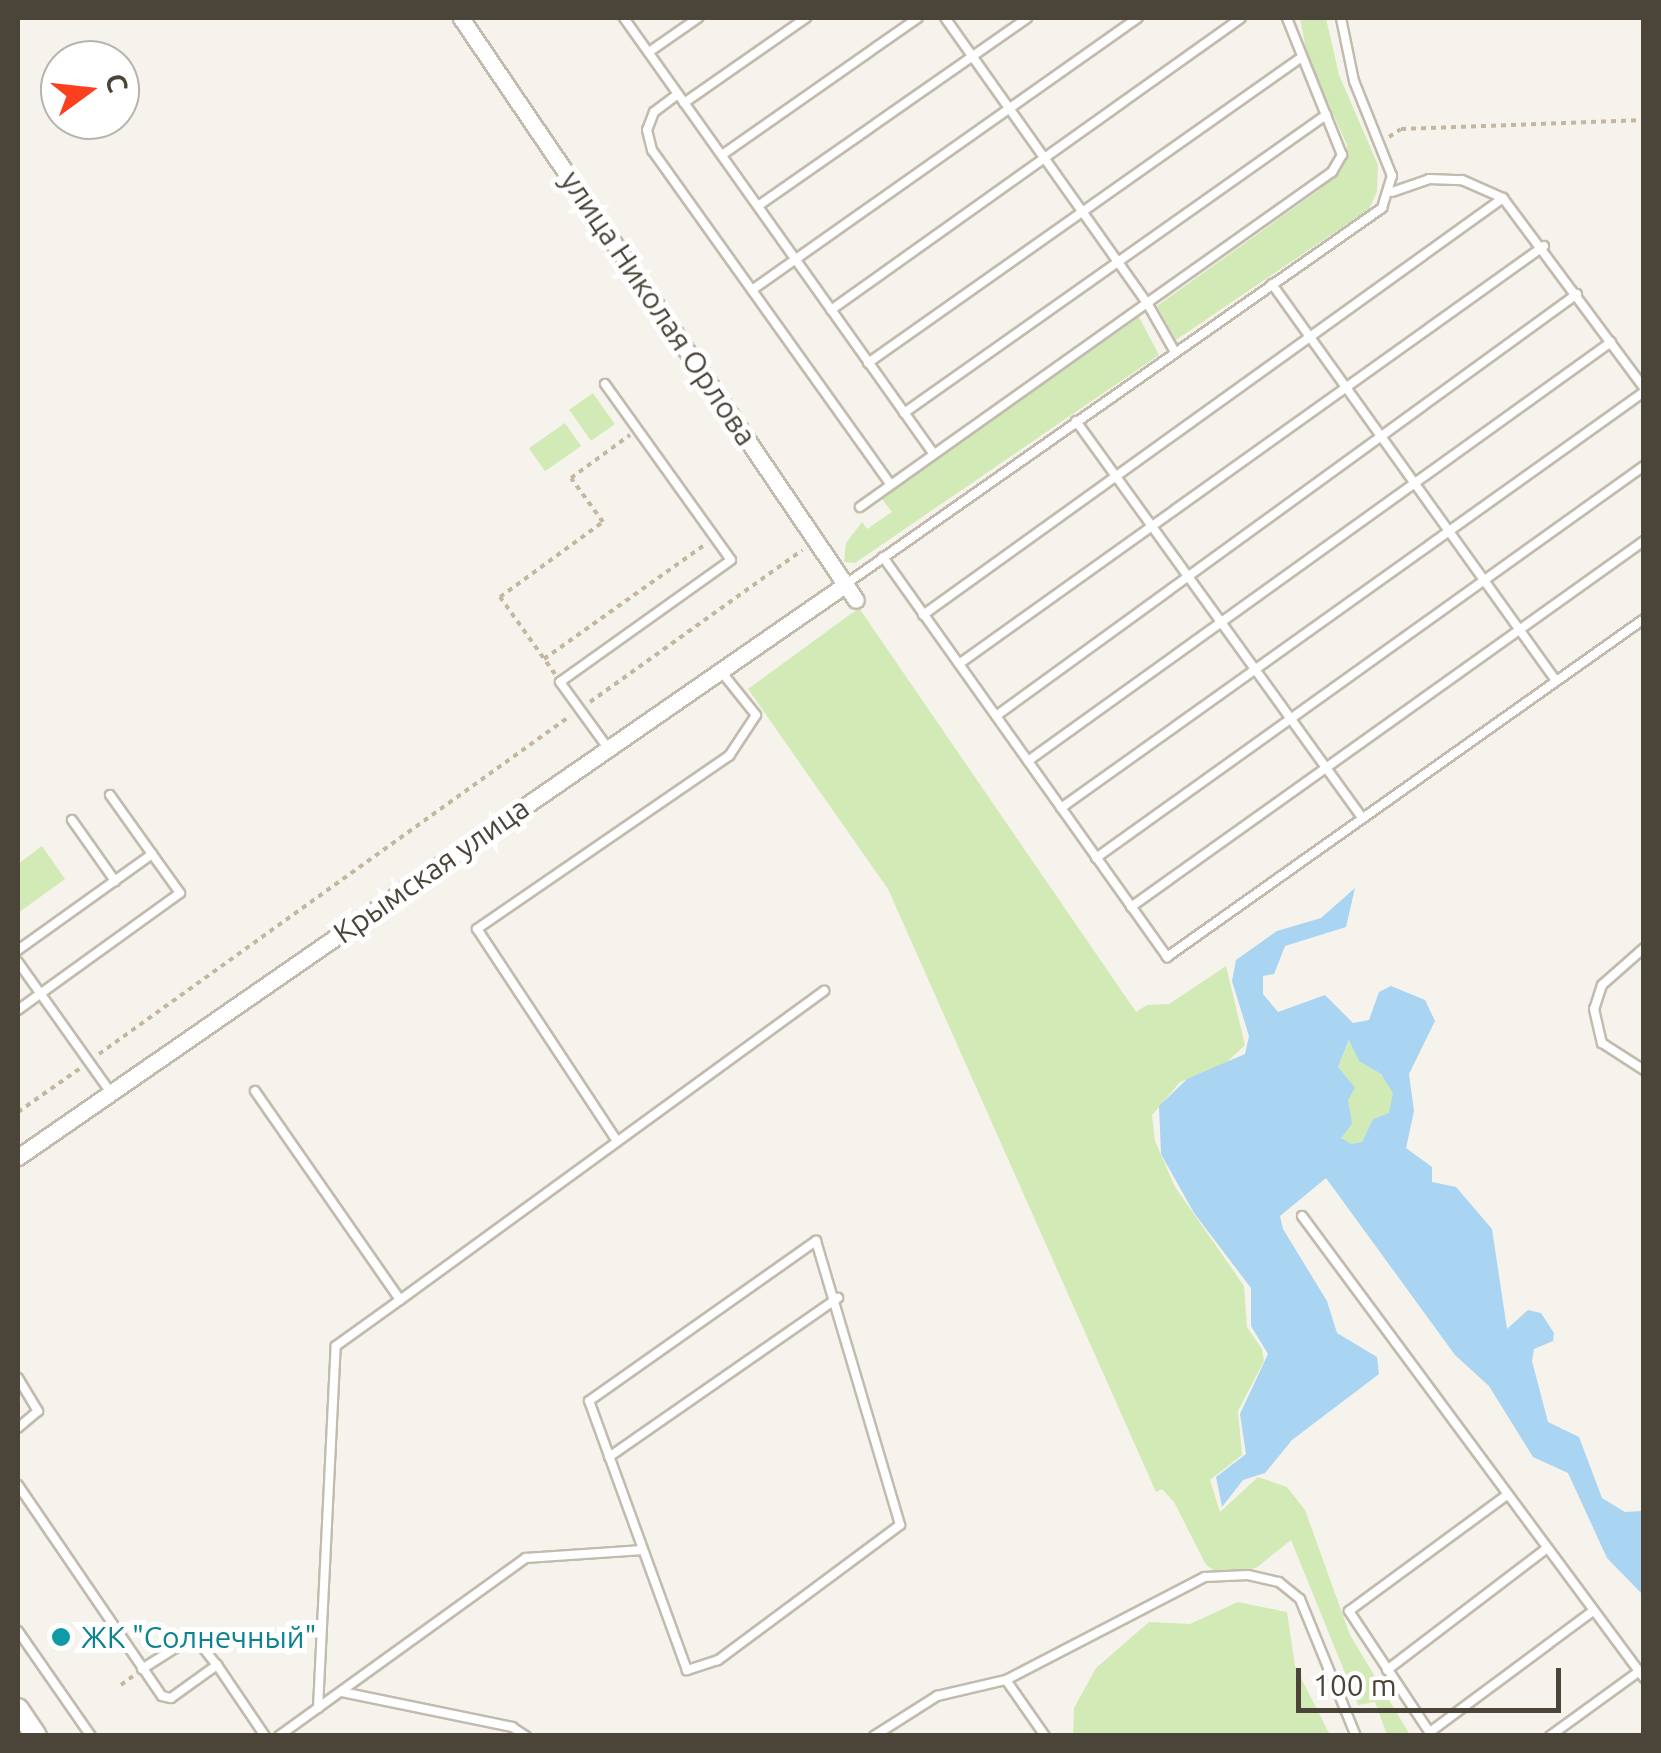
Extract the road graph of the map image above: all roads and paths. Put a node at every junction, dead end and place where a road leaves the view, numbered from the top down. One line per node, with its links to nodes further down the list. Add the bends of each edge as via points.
1 (461, 18): 55 (street, улица Николая Орлова)
2 (624, 18): 12 (lane)
3 (698, 18): 12 (lane)
4 (806, 18): 16 (lane)
5 (918, 18): 21 (lane)
6 (945, 18): 13 (lane)
7 (1028, 18): 13 (lane)
8 (1138, 18): 17 (lane)
9 (1240, 18): 22 (lane)
10 (1286, 18): 14 (lane)
11 (1341, 18): 20 (lane, via 1354,82)
12 (649, 52): 15 (lane)
13 (972, 56): 17 (lane); 25 (lane)
14 (1300, 59): 18 (lane); 26 (lane)
15 (678, 94): 16 (lane); 31 (lane, via 654,112 647,130 652,150)
16 (684, 103): 21 (lane)
17 (1010, 108): 22 (lane); 28 (lane)
18 (1326, 114): 29 (lane); 33 (lane, via 1342,155 1332,172)
19 (1644, 120): 20 (path, via 1401,129)
20 (1381, 142): 23 (lane)
21 (722, 155): 25 (lane)
22 (1044, 158): 26 (lane); 34 (lane)
23 (1392, 192): 24 (lane, via 1430,179 1462,180); 30 (lane, via 1382,208)
24 (1503, 198): 27 (lane); 35 (lane)
25 (758, 206): 28 (lane)
26 (1082, 211): 29 (lane); 38 (lane)
27 (1544, 246): 32 (lane); 40 (lane)
28 (794, 258): 31 (lane); 34 (lane)
29 (1118, 261): 33 (lane); 42 (lane)
30 (1272, 284): 35 (lane); 37 (lane)
31 (752, 290): 49 (lane)
32 (1578, 294): 36 (lane); 45 (lane)
33 (1147, 303): 37 (lane); 46 (lane)
34 (831, 310): 38 (lane)
35 (1314, 339): 40 (lane); 48 (lane)
36 (1611, 342): 41 (lane); 50 (lane)
37 (1175, 352): 43 (lane)
38 (868, 362): 42 (lane)
39 (606, 384): 44 (lane)
40 (1349, 388): 45 (lane); 52 (lane)
41 (1644, 390): 53 (lane)
42 (904, 413): 46 (lane)
43 (1076, 422): 48 (lane); 57 (lane)
44 (638, 430): 54 (lane); 66 (path, via 571,478 603,522 500,597)
45 (1383, 437): 50 (lane); 58 (lane)
46 (932, 453): 49 (lane)
47 (1644, 466): 59 (lane)
48 (1116, 479): 52 (lane); 62 (lane)
49 (890, 484): 51 (lane)
50 (1417, 486): 53 (lane); 64 (lane)
51 (860, 507)
52 (1151, 527): 58 (lane); 67 (lane)
53 (1450, 533): 59 (lane); 69 (lane)
54 (715, 537): 66 (path); 71 (lane, via 731,560)
55 (816, 540): 60 (street, улица Николая Орлова); 72 (path)
56 (1644, 541): 65 (lane)
57 (883, 557): 60 (lane); 62 (lane)
58 (1188, 578): 64 (lane); 73 (lane)
59 (1484, 580): 65 (lane); 74 (lane)
60 (846, 584): 61 (street, улица Николая Орлова); 68 (street, Крымская улица)
61 (856, 600)
62 (923, 615): 67 (lane)
63 (1644, 619): 70 (lane)
64 (1221, 623): 69 (lane); 76 (lane)
65 (1520, 631): 70 (lane); 77 (lane)
66 (544, 660): 71 (path)
67 (959, 664): 73 (lane)
68 (720, 670): 75 (street, Крымская улица); 97 (lane, via 756,715 729,756 478,929)
69 (1255, 671): 74 (lane); 79 (lane)
70 (1556, 680): 80 (lane)
71 (560, 682): 72 (lane)
72 (580, 709): 75 (lane); 92 (path)
73 (996, 716): 76 (lane)
74 (1289, 718): 77 (lane); 83 (lane)
75 (608, 748): 95 (street, Крымская улица)
76 (1028, 761): 79 (lane)
77 (1326, 770): 80 (lane); 85 (lane)
78 (110, 795): 82 (lane)
79 (1061, 808): 83 (lane)
80 (1362, 818): 85 (lane, via 1167,957)
81 (72, 820): 84 (lane)
82 (152, 854): 84 (lane); 90 (lane, via 180,893)
83 (1096, 858): 85 (lane)
84 (115, 880): 87 (lane)
85 (1131, 907)
86 (1644, 948): 93 (lane, via 1602,985 1594,1009 1602,1043)
87 (18, 950)
88 (18, 962): 90 (lane)
89 (824, 990): 97 (lane)
90 (40, 994): 91 (lane); 92 (lane)
91 (18, 1010)
92 (89, 1062): 95 (lane); 96 (path)
93 (1644, 1070)
94 (256, 1091): 101 (lane)
95 (111, 1093): 98 (street, Крымская улица)
96 (18, 1112)
97 (618, 1141): 101 (lane)
98 (18, 1158)
99 (1302, 1216): 106 (lane)
100 (838, 1298): 104 (lane); 104 (lane, via 816,1241 589,1401); 108 (lane, via 900,1525 718,1660 687,1670)
101 (400, 1300): 117 (lane, via 336,1346)
102 (18, 1378): 103 (lane, via 38,1411)
103 (18, 1428)
104 (609, 1456): 108 (lane)
105 (18, 1485): 112 (lane)
106 (1508, 1494): 107 (lane); 113 (lane, via 1350,1611)
107 (1548, 1548): 109 (lane); 113 (lane)
108 (643, 1550): 116 (lane, via 526,1558)
109 (1594, 1610): 114 (lane); 119 (lane)
110 (18, 1631): 122 (lane)
111 (217, 1666): 112 (lane, via 166,1699); 112 (lane, via 200,1640 186,1636); 123 (lane)
112 (142, 1669)
113 (1387, 1670): 119 (lane)
114 (1641, 1675): 128 (lane)
115 (1006, 1680): 125 (lane, via 937,1696); 126 (lane); 127 (lane, via 1204,1577 1248,1575 1279,1582 1300,1599)
116 (341, 1692): 117 (lane); 124 (lane, via 512,1727)
117 (318, 1708): 120 (lane)
118 (18, 1709): 121 (street)
119 (1431, 1734)
120 (282, 1735)
121 (36, 1736)
122 (91, 1736)
123 (266, 1736)
124 (526, 1736)
125 (874, 1736)
126 (1046, 1736)
127 (1356, 1736)
128 (1550, 1736)

